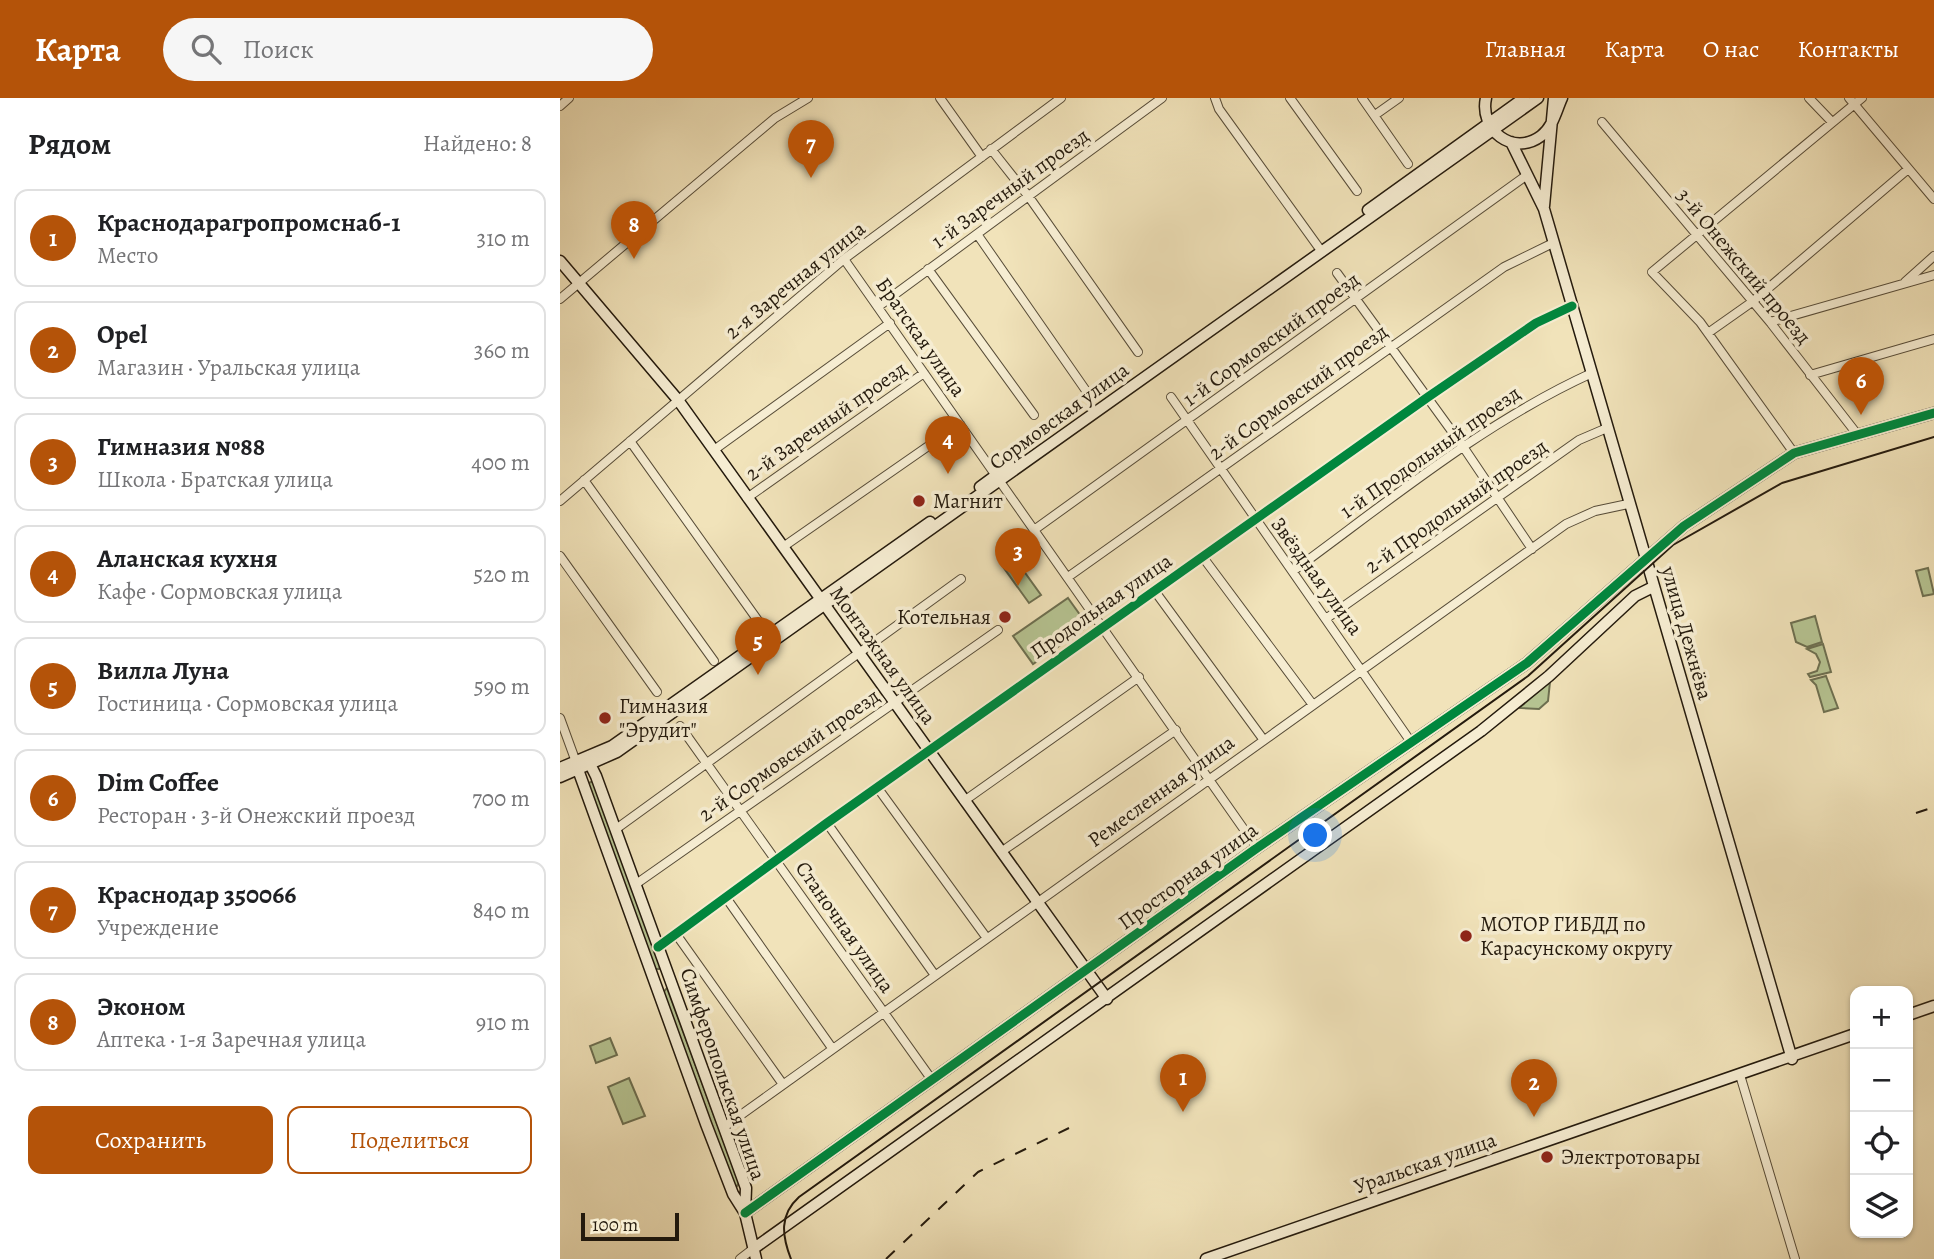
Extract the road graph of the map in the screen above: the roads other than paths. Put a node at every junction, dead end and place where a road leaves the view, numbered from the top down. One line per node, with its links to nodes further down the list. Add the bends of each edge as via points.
1 (569, 98): 17 (street)
2 (808, 98): 43 (street, via 775,118)
3 (940, 98): 25 (street)
4 (1062, 98): 24 (street, 2-я Заречная улица)
5 (1162, 98): 30 (street, 1-й Заречный проезд)
6 (1215, 98): 36 (street)
7 (1290, 98): 29 (street)
8 (1362, 98): 19 (street)
9 (1399, 98): 19 (street)
10 (1486, 98): 22 (street)
11 (1524, 98): 22 (street, Сормовская улица)
12 (1538, 98): 22 (street, Сормовская улица)
13 (1554, 98): 18 (street)
14 (1563, 98): 18 (street)
15 (1809, 98): 21 (street)
16 (1855, 100): 21 (street); 27 (street)
17 (560, 106)
18 (1555, 114): 23 (street, via 1550,127 1537,139); 32 (street)
19 (1375, 116): 26 (street)
20 (1602, 122): 34 (street, 3-й Онежский проезд)
21 (1832, 122): 34 (street)
22 (1490, 127): 23 (street); 36 (street, Сормовская улица)
23 (1511, 142): 28 (street, улица Дежнёва)
24 (991, 149): 25 (street, 2-я Заречная улица); 30 (street)
25 (982, 157): 38 (street, 2-я Заречная улица)
26 (1408, 164)
27 (1907, 170): 31 (street); 47 (street)
28 (1527, 175): 32 (street, улица Дежнёва); 46 (street, 1-й Сормовский проезд)
29 (1357, 191)
30 (1029, 197): 33 (street, 1-й Заречный проезд); 55 (street)
31 (1934, 199)
32 (1544, 209): 35 (street, улица Дежнёва)
33 (977, 234): 40 (street, 1-й Заречный проезд); 59 (street)
34 (1695, 235): 47 (street, 3-й Онежский проезд); 52 (street, via 1652,272)
35 (1553, 243): 49 (street, улица Дежнёва); 54 (street, 2-й Сормовский проезд, via 1504,267)
36 (1320, 249): 74 (street, Сормовская улица)
37 (1934, 256): 44 (street)
38 (844, 259): 48 (street, Братская улица); 62 (street, 2-я Заречная улица)
39 (560, 261): 43 (street, Монтажная улица)
40 (928, 269): 48 (street, 1-й Заречный проезд); 64 (street)
41 (1337, 273): 46 (street)
42 (1934, 275): 44 (street)
43 (579, 284): 45 (street); 62 (street, Монтажная улица)
44 (1902, 285): 50 (street)
45 (560, 299)
46 (1355, 300): 54 (street); 65 (street, 1-й Сормовский проезд)
47 (1752, 302): 50 (street, 3-й Онежский проезд); 52 (street)
48 (879, 306): 51 (street, Братская улица)
49 (1572, 306): 57 (street, улица Дежнёва); 61 (street, Продольная улица, via 1536,323)
50 (1770, 322): 58 (street, 3-й Онежский проезд)
51 (890, 323): 56 (street, Братская улица); 71 (street)
52 (1708, 333): 72 (street)
53 (1934, 339): 58 (street)
54 (1390, 347): 61 (street); 73 (street, 2-й Сормовский проезд)
55 (1138, 352)
56 (925, 373): 66 (street, Братская улица); 76 (street, 2-й Заречный проезд)
57 (1592, 373): 67 (street, улица Дежнёва); 70 (street, 1-й Продольный проезд, via 1543,395)
58 (1810, 374): 68 (street, 3-й Онежский проезд)
59 (1089, 395)
60 (1171, 397): 65 (street, Звёздная улица)
61 (1428, 397): 70 (street); 80 (street, Продольная улица)
62 (678, 400): 69 (street, 2-я Заречная улица); 71 (street, Монтажная улица)
63 (1934, 413): 68 (street, Просторная улица)
64 (1034, 415)
65 (1188, 421): 73 (street, Звёздная улица); 81 (street, 1-й Сормовский проезд)
66 (960, 424): 74 (street, Братская улица); 82 (street)
67 (1607, 428): 77 (street, 2-й Продольный проезд, via 1579,440); 79 (street, улица Дежнёва)
68 (1857, 434): 72 (street, Просторная улица)
69 (630, 441): 75 (street, 2-я Заречная улица); 94 (street)
70 (1464, 448): 77 (street); 87 (street, 1-й Продольный проезд)
71 (714, 450): 76 (street, Монтажная улица)
72 (1794, 453): 86 (street, Просторная улица, via 1685,526)
73 (1220, 470): 80 (street, Звёздная улица); 88 (street, 2-й Сормовский проезд)
74 (998, 478): 81 (street, Братская улица); 92 (street, Сормовская улица)
75 (584, 480): 78 (street, 2-я Заречная улица); 98 (street)
76 (747, 498): 82 (street, Монтажная улица)
77 (1496, 498): 83 (street); 93 (street, 2-й Продольный проезд)
78 (560, 501)
79 (1628, 504): 83 (street, Ремесленная улица, via 1581,516); 86 (street, улица Дежнёва)
80 (1255, 519): 85 (street, Продольная улица); 87 (street, Звёздная улица)
81 (1034, 530): 88 (street, Братская улица)
82 (783, 547): 92 (street, Монтажная улица)
83 (1532, 549): 99 (street, Ремесленная улица)
84 (560, 556): 101 (street)
85 (1202, 556): 91 (street, Продольная улица); 103 (street)
86 (1645, 559): 90 (street, улица Дежнёва); 108 (street, Просторная улица, via 1527,663)
87 (1293, 570): 93 (street, Звёздная улица)
88 (1068, 577): 95 (street, Братская улица)
89 (961, 579): 97 (street)
90 (1653, 587): 134 (street, via 1635,596 1549,676 1481,730); 140 (street, улица Дежнёва)
91 (1154, 590): 95 (street, Продольная улица); 107 (street)
92 (823, 603): 97 (street, Монтажная улица); 111 (street, Сормовская улица); 112 (street, Сормовская улица)
93 (1327, 618): 99 (street, Звёздная улица)
94 (759, 622)
95 (1102, 627): 100 (street, Братская улица); 109 (street, Продольная улица)
96 (998, 630): 102 (street, 2-й Сормовский проезд)
97 (858, 652): 102 (street, Монтажная улица); 110 (street)
98 (714, 661)
99 (1363, 670): 103 (street, Ремесленная улица); 108 (street, Звёздная улица)
100 (1139, 677): 106 (street, Братская улица); 117 (street)
101 (657, 692)
102 (893, 702): 109 (street, Монтажная улица); 118 (street, 2-й Сормовский проезд)
103 (1312, 705): 107 (street, Ремесленная улица)
104 (560, 718): 112 (street, Симферопольская улица)
105 (680, 726): 110 (street, Станочная улица)
106 (1176, 730): 115 (street, Братская улица); 122 (street)
107 (1263, 739): 115 (street, Ремесленная улица)
108 (1411, 742): 121 (street, Просторная улица)
109 (928, 751): 116 (street, Продольная улица); 117 (street, Монтажная улица)
110 (705, 763): 118 (street, Станочная улица); 120 (street)
111 (592, 766): 112 (street, Сормовская улица); 120 (street, Симферопольская улица)
112 (577, 767): 113 (street, Сормовская улица); 114 (street, Сормовская улица); 133 (street, Симферопольская улица)
113 (560, 768)
114 (560, 777)
115 (1209, 779): 121 (street, Братская улица); 126 (street, Ремесленная улица)
116 (877, 787): 119 (street, Продольная улица); 128 (street)
117 (964, 801): 122 (street, Монтажная улица)
118 (740, 813): 123 (street, Станочная улица); 124 (street, 2-й Сормовский проезд)
119 (827, 823): 123 (street, Продольная улица); 132 (street)
120 (616, 829): 124 (street, Симферопольская улица)
121 (1257, 848): 130 (street, Просторная улица)
122 (1001, 852): 126 (street, Монтажная улица)
123 (776, 860): 125 (street, Продольная улица); 136 (street, Станочная улица)
124 (635, 884): 129 (street, Симферопольская улица)
125 (727, 899): 127 (street, Продольная улица); 139 (street)
126 (1037, 902): 128 (street, Ремесленная улица); 130 (street, Монтажная улица)
127 (676, 934): 129 (street, Продольная улица); 143 (street)
128 (986, 937): 132 (street, Ремесленная улица)
129 (658, 947): 131 (street, Симферопольская улица)
130 (1087, 971): 134 (street, Монтажная улица); 142 (street, Просторная улица)
131 (668, 974): 133 (street); 144 (street, Симферопольская улица)
132 (934, 974): 136 (street, Ремесленная улица)
133 (654, 979): 146 (street, Симферопольская улица, via 733,1194)
134 (1107, 999): 147 (street)
135 (1934, 1006): 137 (street)
136 (883, 1012): 139 (street, Ремесленная улица); 142 (street, Станочная улица)
137 (1913, 1014)
138 (1850, 1037): 140 (street, Уральская улица)
139 (832, 1048): 143 (street, Ремесленная улица)
140 (1791, 1058): 141 (street, Уральская улица)
141 (1741, 1076): 145 (street, Уральская улица); 151 (street)
142 (932, 1080): 146 (street, Просторная улица)
143 (782, 1083): 144 (street, Ремесленная улица)
144 (724, 1128): 146 (street, Симферопольская улица, via 746,1188)
145 (1423, 1185): 149 (street, Уральская улица); 150 (street, Уральская улица)
146 (745, 1213): 147 (street, Симферопольская улица)
147 (755, 1254): 148 (street)
148 (740, 1259)
149 (1206, 1259)
150 (1213, 1259)
151 (1796, 1259)

